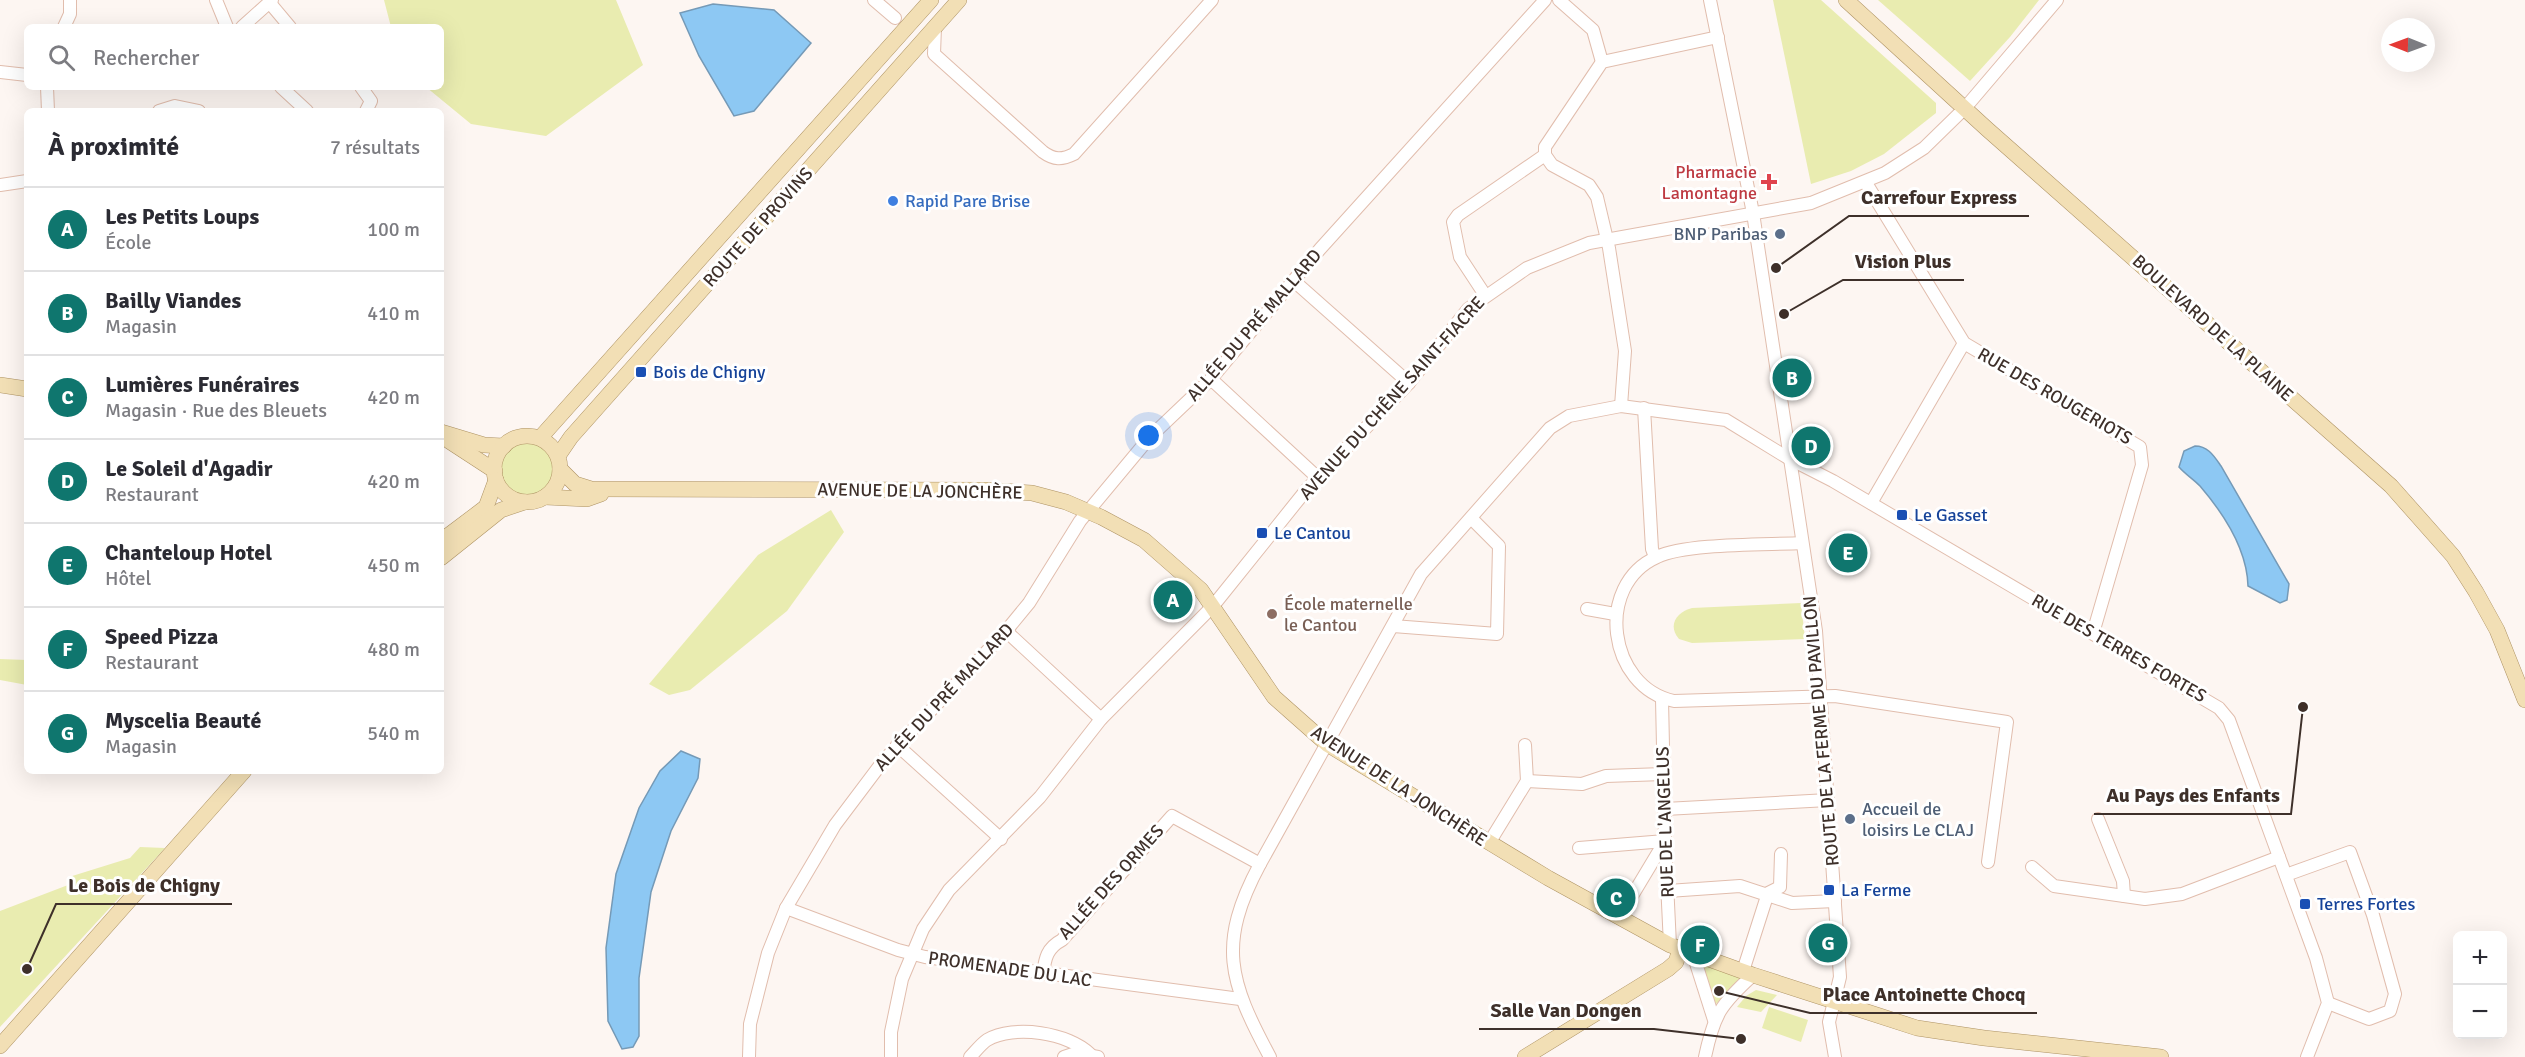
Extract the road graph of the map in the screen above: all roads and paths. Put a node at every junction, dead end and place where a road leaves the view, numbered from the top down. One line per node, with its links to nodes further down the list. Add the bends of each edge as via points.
1 (70, 0): 15 (street)
2 (216, 0): 16 (street)
3 (874, 0): 14 (street)
4 (931, 0): 13 (main road, ROUTE DE PROVINS)
5 (959, 0): 19 (main road, ROUTE DE PROVINS)
6 (1212, 0): 22 (street, via 1074,154 1062,159 1043,152)
7 (1545, 0): 42 (street, ALLÉE DU PRÉ MALLARD)
8 (1559, 0): 24 (street, via 1593,30)
9 (1710, 0): 20 (street, ROUTE DE LA FERME DU PAVILLON)
10 (1846, 0): 35 (main road, BOULEVARD DE LA PLAINE)
11 (2057, 0): 35 (street, AVENUE DU CHÊNE SAINT-FIACRE)
12 (271, 1): 17 (street); 18 (street)
13 (920, 12): 14 (street); 21 (main road, ROUTE DE PROVINS)
14 (895, 18): 21 (street)
15 (65, 24)
16 (226, 24)
17 (245, 24)
18 (288, 24)
19 (935, 27): 22 (street); 23 (main road, ROUTE DE PROVINS)
20 (1718, 37): 24 (street); 40 (street, ROUTE DE LA FERME DU PAVILLON)
21 (893, 44): 53 (main road, ROUTE DE PROVINS)
22 (934, 54): 23 (street)
23 (909, 57): 56 (main road, ROUTE DE PROVINS, via 579,429)
24 (1602, 62): 36 (street, via 1545,147)
25 (0, 72): 26 (street)
26 (24, 75)
27 (47, 90): 30 (street)
28 (284, 90): 33 (street)
29 (362, 90): 34 (street, via 371,101)
30 (48, 108)
31 (169, 108): 32 (street)
32 (185, 108)
33 (304, 108)
34 (368, 108)
35 (1965, 108): 38 (street, AVENUE DU CHÊNE SAINT-FIACRE, via 1924,148); 77 (main road, BOULEVARD DE LA PLAINE, via 2391,486 2453,556 2476,592 2497,630)
36 (1545, 155): 41 (street, via 1552,165 1593,191); 43 (street, via 1453,222 1460,257)
37 (24, 181): 39 (street)
38 (1866, 183): 40 (street, AVENUE DU CHÊNE SAINT-FIACRE, via 1811,202); 44 (street, RUE DES ROUGERIOTS)
39 (0, 185)
40 (1753, 213): 41 (street, AVENUE DU CHÊNE SAINT-FIACRE); 55 (street, ROUTE DE LA FERME DU PAVILLON)
41 (1606, 239): 43 (street, AVENUE DU CHÊNE SAINT-FIACRE, via 1547,258); 49 (street, via 1625,351)
42 (1294, 281): 45 (street, ALLÉE DU PRÉ MALLARD); 46 (street)
43 (1485, 295): 46 (street, AVENUE DU CHÊNE SAINT-FIACRE, via 1468,309)
44 (1964, 343): 62 (street); 74 (street, RUE DES ROUGERIOTS, via 2137,444 2141,450 2142,465)
45 (1211, 380): 58 (street); 63 (street, ALLÉE DU PRÉ MALLARD, via 1150,438)
46 (1409, 383): 58 (street, AVENUE DU CHÊNE SAINT-FIACRE)
47 (0, 385): 48 (main road)
48 (24, 389)
49 (1621, 406): 50 (street, RUE DES TERRES FORTES); 64 (street, RUE DES TERRES FORTES, via 1569,416 1550,429)
50 (1644, 408): 55 (street, RUE DES TERRES FORTES, via 1726,420); 68 (street)
51 (444, 435): 54 (main road)
52 (444, 436): 57 (main road)
53 (540, 438): 54 (main road, via 521,436); 56 (main road, via 554,449)
54 (504, 446): 57 (main road, via 495,462)
55 (1788, 458): 62 (street, RUE DES TERRES FORTES); 66 (street, ROUTE DE LA FERME DU PAVILLON)
56 (559, 463): 59 (main road, AVENUE DE LA JONCHÈRE, via 580,487); 60 (main road, via 558,480)
57 (496, 476): 61 (main road, via 507,495); 65 (main road, via 486,507)
58 (1318, 478): 69 (street, AVENUE DU CHÊNE SAINT-FIACRE)
59 (621, 488): 60 (main road, via 587,499); 63 (main road, AVENUE DE LA JONCHÈRE, via 986,490 1032,493)
60 (545, 497): 61 (main road)
61 (526, 502): 67 (main road, via 501,510)
62 (1871, 503): 74 (street, RUE DES TERRES FORTES)
63 (1087, 512): 69 (main road, AVENUE DE LA JONCHÈRE, via 1144,540 1174,564); 73 (street, ALLÉE DU PRÉ MALLARD)
64 (1471, 518): 72 (street, RUE DES TERRES FORTES, via 1421,574); 72 (street, via 1499,546 1497,634)
65 (444, 539)
66 (1802, 543): 68 (street, via 1684,550); 75 (street, ROUTE DE LA FERME DU PAVILLON)
67 (444, 556)
68 (1655, 557): 71 (street, via 1635,576)
69 (1213, 606): 78 (street, AVENUE DU CHÊNE SAINT-FIACRE); 79 (main road, AVENUE DE LA JONCHÈRE, via 1274,697)
70 (1587, 609): 71 (street)
71 (1615, 614): 76 (street, via 1618,645 1626,666)
72 (1393, 626): 79 (street, RUE DES TERRES FORTES)
73 (1006, 632): 78 (street); 81 (street, ALLÉE DU PRÉ MALLARD)
74 (2093, 633): 93 (street, RUE DES TERRES FORTES, via 2219,708 2229,720)
75 (1822, 696): 76 (street); 85 (street, ROUTE DE LA FERME DU PAVILLON); 94 (street, via 2007,722)
76 (1662, 699): 83 (street, RUE DE L'ANGELUS)
77 (2525, 700)
78 (1101, 719): 88 (street, AVENUE DU CHÊNE SAINT-FIACRE)
79 (1327, 744): 90 (main road, AVENUE DE LA JONCHÈRE); 95 (street, RUE DES TERRES FORTES)
80 (1525, 744): 84 (street)
81 (897, 746): 88 (street); 102 (street, ALLÉE DU PRÉ MALLARD, via 834,825)
82 (241, 774): 112 (main road)
83 (1664, 774): 84 (street, via 1606,776 1582,784); 86 (street, RUE DE L'ANGELUS)
84 (1527, 781): 90 (street)
85 (1828, 800): 86 (street); 101 (street, ROUTE DE LA FERME DU PAVILLON)
86 (1665, 809): 89 (street, RUE DE L'ANGELUS)
87 (2098, 819): 100 (street, via 2123,881)
88 (1001, 840): 105 (street, AVENUE DU CHÊNE SAINT-FIACRE, via 949,890)
89 (1665, 841): 91 (street); 98 (street, RUE DE L'ANGELUS); 103 (street)
90 (1489, 843): 103 (main road, AVENUE DE LA JONCHÈRE, via 1590,903)
91 (1579, 848)
92 (1781, 854): 99 (street, via 1780,887)
93 (2279, 857): 97 (street, RUE DES TERRES FORTES); 100 (street, via 2166,898)
94 (1988, 862)
95 (1260, 864): 107 (street, ALLÉE DES ORMES, via 1172,816 1062,940 1052,945 1045,956); 108 (street, RUE DES TERRES FORTES, via 1243,896 1232,947)
96 (2032, 867): 100 (street, via 2054,886)
97 (2286, 875): 110 (street, RUE DES TERRES FORTES); 110 (street, via 2350,852 2373,915 2395,994 2390,1011 2370,1019)
98 (1668, 891): 99 (street, via 1740,886); 104 (street, RUE DE L'ANGELUS)
99 (1768, 893): 101 (street, via 1792,903); 106 (street)
100 (2124, 896)
101 (1835, 901): 109 (street, ROUTE DE LA FERME DU PAVILLON, via 1840,977)
102 (786, 908): 105 (street, PROMENADE DU LAC); 115 (street, ALLÉE DU PRÉ MALLARD, via 759,984 750,1024)
103 (1620, 916): 104 (main road, AVENUE DE LA JONCHÈRE)
104 (1681, 949): 106 (main road, AVENUE DE LA JONCHÈRE); 111 (street, RUE DE L'ANGELUS); 119 (main road, via 1668,969)
105 (911, 954): 107 (street, PROMENADE DU LAC); 116 (street, AVENUE DU CHÊNE SAINT-FIACRE, via 896,1004)
106 (1748, 973): 109 (main road, AVENUE DE LA JONCHÈRE); 111 (street)
107 (1043, 974): 108 (street, PROMENADE DU LAC)
108 (1240, 999): 114 (street, RUE DES TERRES FORTES)
109 (1834, 1002): 121 (street, ROUTE DE LA FERME DU PAVILLON, via 1829,1022); 122 (main road, AVENUE DE LA JONCHÈRE, via 1917,1028)
110 (2328, 1003): 123 (street)
111 (1714, 1020): 120 (street)
112 (0, 1046)
113 (1094, 1055): 117 (street, via 1052,1035 1020,1032 988,1040); 118 (street)
114 (1265, 1055)
115 (749, 1057)
116 (891, 1057)
117 (970, 1057)
118 (1064, 1057)
119 (1526, 1057)
120 (1705, 1057)
121 (1835, 1057)
122 (2161, 1057)
123 (2307, 1057)

